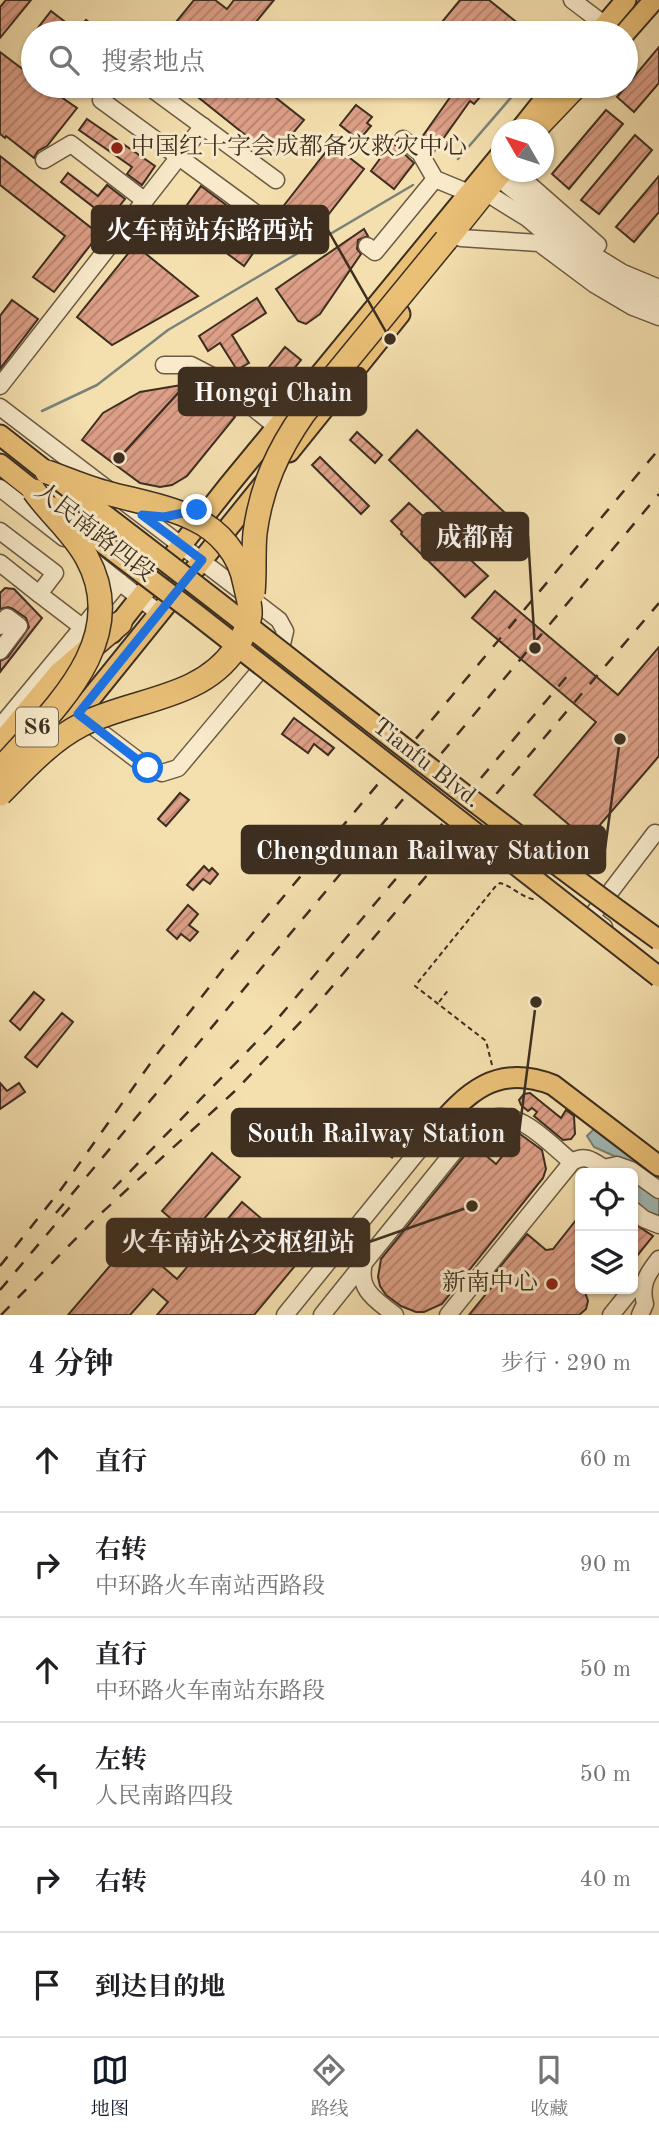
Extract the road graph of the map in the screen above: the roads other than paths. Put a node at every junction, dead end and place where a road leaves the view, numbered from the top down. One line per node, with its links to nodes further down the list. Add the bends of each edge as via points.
1 (572, 0): 4 (street)
2 (626, 0): 5 (main road)
3 (654, 0): 6 (main road)
4 (593, 21)
5 (608, 21)
6 (636, 21)
7 (164, 98): 15 (street)
8 (545, 98): 12 (main road)
9 (565, 98): 13 (highway)
10 (568, 98): 14 (main road)
11 (101, 100): 17 (street)
12 (529, 119)
13 (545, 119)
14 (553, 119)
15 (203, 126): 17 (street); 21 (street)
16 (403, 139): 20 (street, via 420,153)
17 (178, 158): 27 (street); 28 (street)
18 (44, 160): 27 (street, via 71,144)
19 (491, 166): 26 (main road)
20 (435, 179): 26 (street); 30 (street, via 375,251)
21 (276, 180)
22 (503, 182): 29 (highway)
23 (508, 182): 33 (street, via 527,218 565,250 597,273)
24 (511, 182): 31 (street, via 595,243)
25 (511, 182): 32 (street, via 593,254 623,274)
26 (469, 193): 38 (main road)
27 (144, 200): 36 (street)
28 (291, 239)
29 (453, 239): 34 (street, via 539,243 594,284); 48 (main road); 53 (highway, bridge, via 285,440 260,505)
30 (367, 246)
31 (659, 277)
32 (659, 288)
33 (659, 305)
34 (659, 317)
35 (164, 365): 38 (street, via 191,365 216,378)
36 (0, 386)
37 (0, 407): 45 (street, 人民南路四段)
38 (277, 427): 42 (main road)
39 (0, 435): 41 (main road, Tianfu Blvd.)
40 (0, 464): 44 (main road, Tianfu Blvd.)
41 (47, 472): 53 (highway, bridge, via 174,511 212,530 234,555); 67 (main road, Tianfu Blvd., bridge)
42 (229, 485): 45 (street, via 197,510 164,517); 47 (main road)
43 (0, 488): 50 (street, 人民南路四段)
44 (34, 491): 62 (highway, S6, bridge, via 87,556 99,584 99,628 74,684); 70 (main road, Tianfu Blvd., bridge)
45 (142, 515): 47 (street, 人民南路四段)
46 (3, 539): 51 (street, via 55,573)
47 (183, 545): 48 (street, 人民南路四段); 52 (main road)
48 (202, 560): 54 (main road); 59 (street, 人民南路四段, via 279,620 285,631 282,645 178,768 162,773 148,768)
49 (0, 563): 51 (street)
50 (120, 582): 52 (street, 人民南路四段); 57 (street)
51 (39, 594): 57 (street)
52 (140, 599): 54 (street, 人民南路四段); 55 (main road)
53 (250, 613): 63 (highway, bridge, via 244,636 228,660 204,681 80,726 39,756)
54 (160, 614): 59 (main road)
55 (120, 623): 57 (highway)
56 (0, 626): 58 (street, via 7,617 19,626)
57 (95, 637): 60 (street); 61 (highway); 62 (main road)
58 (0, 651)
59 (78, 714): 64 (main road)
60 (0, 727)
61 (0, 747)
62 (0, 770)
63 (0, 794)
64 (0, 809)
65 (655, 833): 66 (street)
66 (595, 911): 68 (street); 69 (street)
67 (659, 940)
68 (659, 951)
69 (659, 969)
70 (659, 978)
71 (432, 1134): 72 (street); 74 (main road, via 476,1089 522,1076 553,1085); 80 (street)
72 (454, 1151): 73 (street, via 476,1127 501,1117 517,1119); 81 (street)
73 (572, 1162): 75 (street, via 580,1157 590,1159); 88 (street)
74 (659, 1166)
75 (601, 1168)
76 (638, 1175): 77 (street)
77 (659, 1190)
78 (638, 1214): 79 (street)
79 (659, 1225)
80 (351, 1235): 81 (street); 85 (street)
81 (368, 1257): 86 (street); 87 (street, via 361,1275 366,1290)
82 (654, 1265): 83 (street); 90 (street, via 641,1290 645,1304)
83 (638, 1282)
84 (627, 1294): 89 (street)
85 (285, 1315)
86 (322, 1315)
87 (395, 1315)
88 (449, 1315)
89 (611, 1315)
90 (640, 1315)

